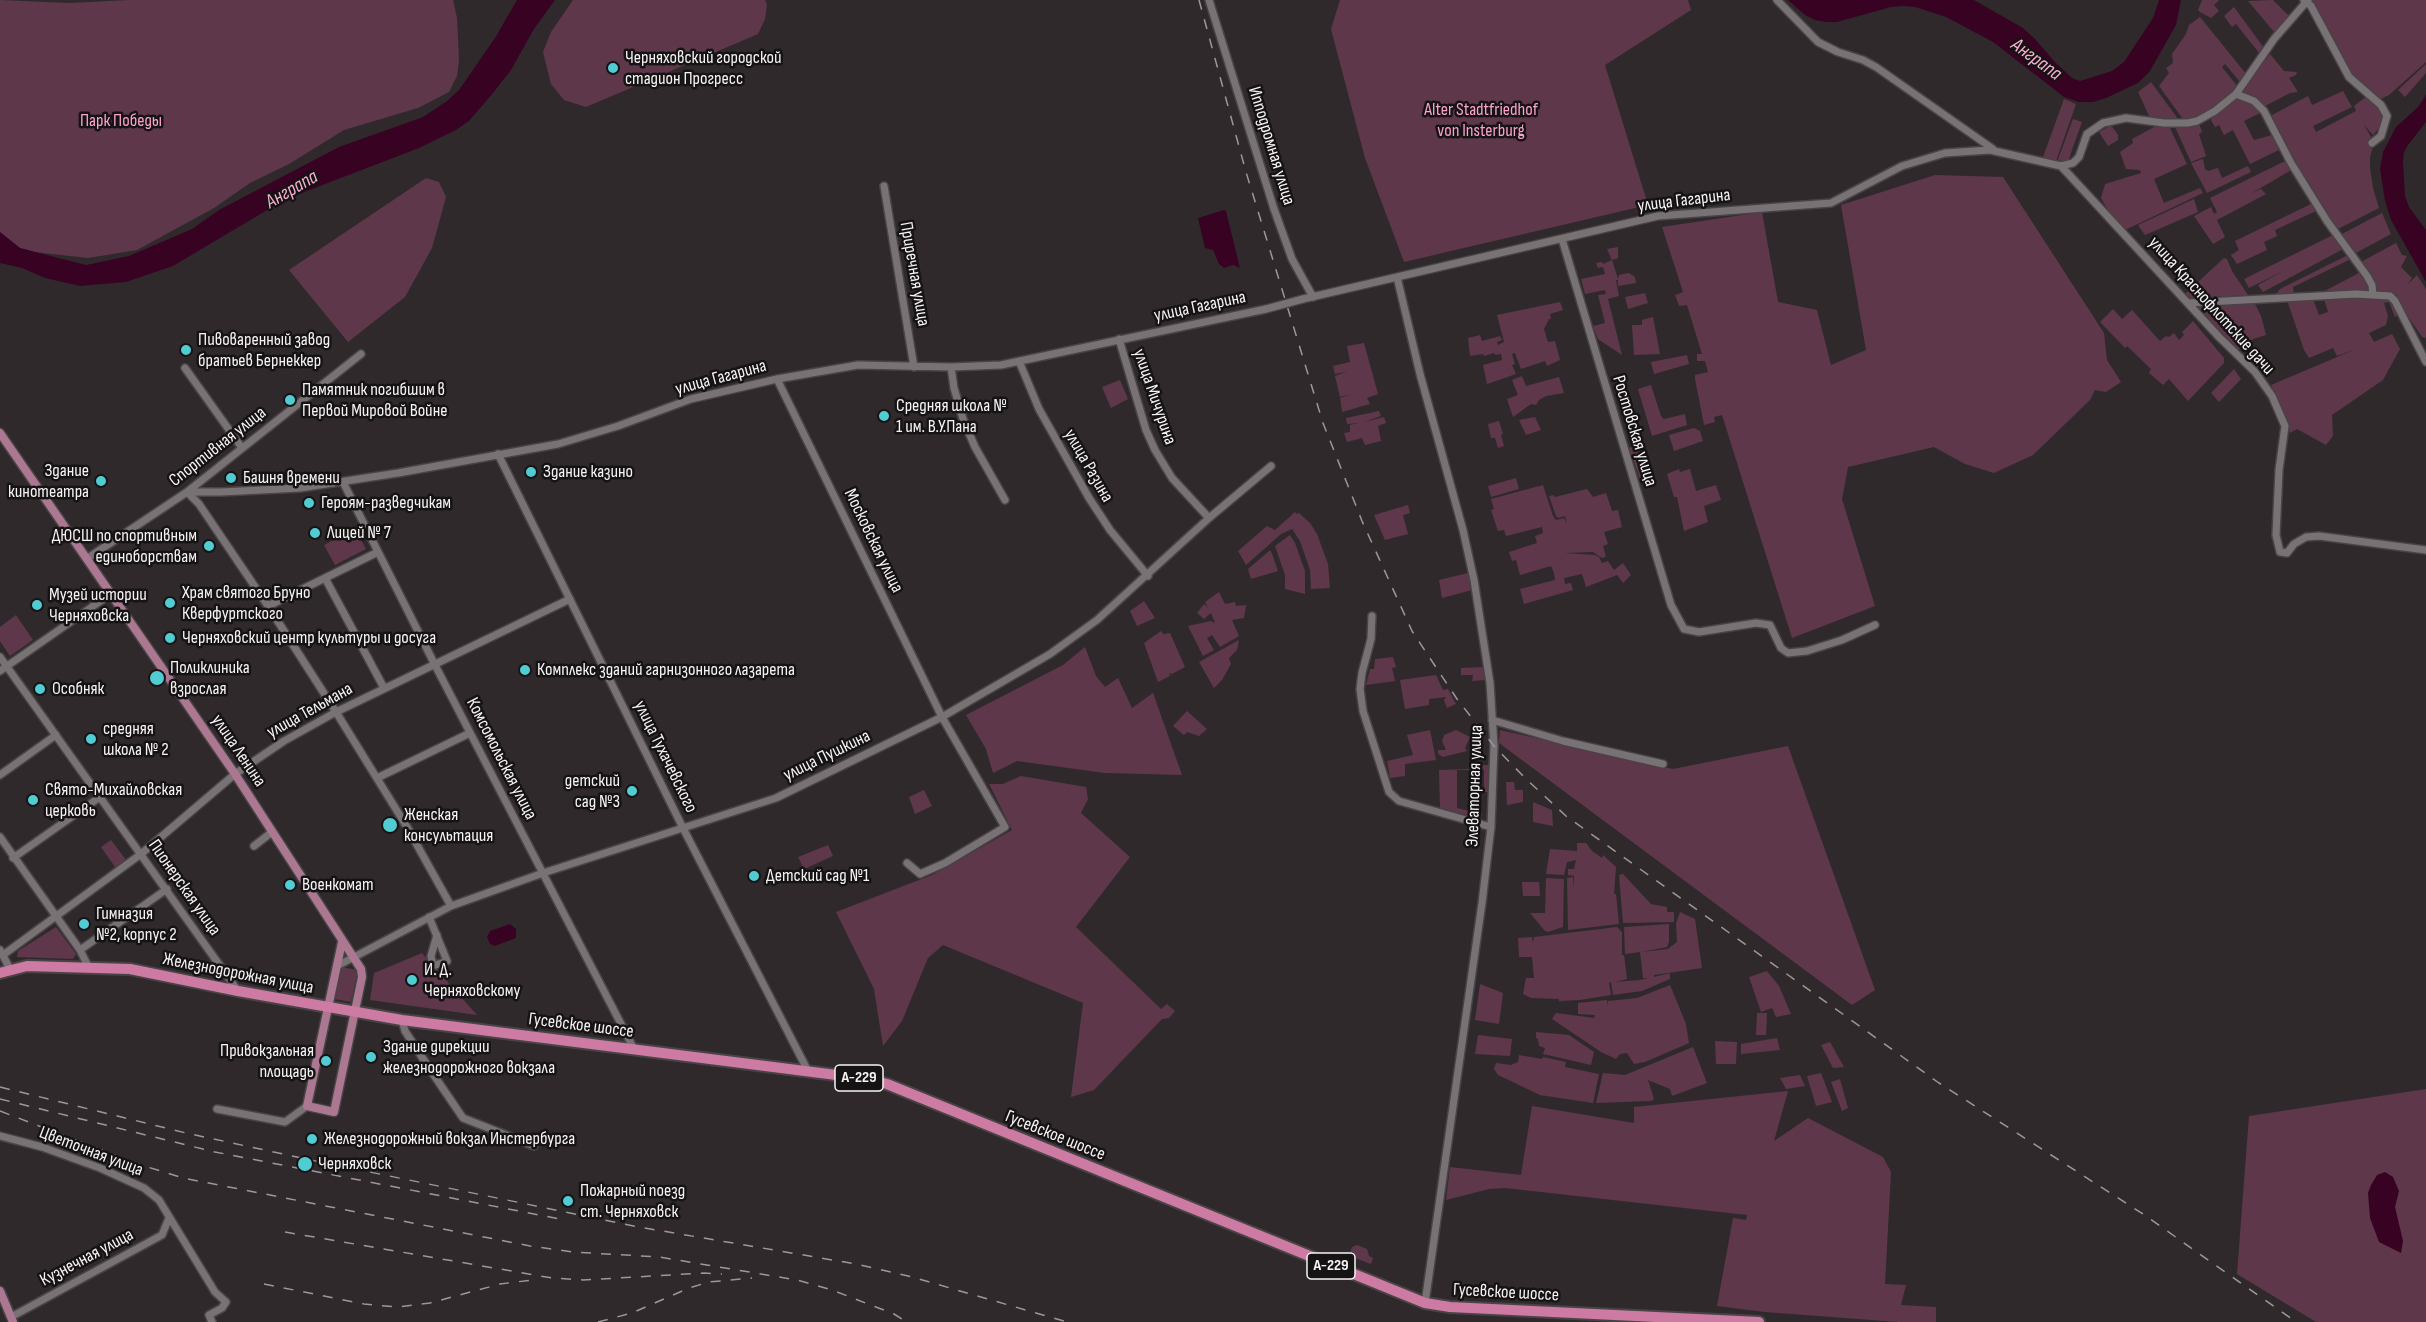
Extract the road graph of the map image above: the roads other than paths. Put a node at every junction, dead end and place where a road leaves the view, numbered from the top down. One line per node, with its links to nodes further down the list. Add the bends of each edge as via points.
1 (1209, 0): 12 (street, Ипподромная улица, via 1281,229)
2 (1777, 0): 6 (street, via 1818,42 1876,67)
3 (2306, 1): 4 (street); 5 (street, via 2349,77 2381,105 2387,116 2381,136)
4 (2236, 94): 7 (street, via 2197,121 2164,123 2126,118 2103,123 2087,135 2079,157); 11 (street, via 2254,101 2264,111 2327,221 2367,276)
5 (2372, 143)
6 (1995, 150): 7 (street); 9 (street, улица Гагарина, via 1953,152 1917,161 1832,203 1658,216)
7 (2061, 166): 13 (street, улица Краснофлотские дачи)
8 (884, 186): 18 (street, Приречная улица)
9 (1562, 238): 10 (street, улица Гагарина); 39 (street, Ростовская улица, via 1668,594 1684,629 1699,632 1756,623 1770,625 1781,648 1788,653 1842,640)
10 (1397, 277): 12 (street, улица Гагарина); 46 (street, Элеваторная улица, via 1463,530 1483,632)
11 (2373, 295): 13 (street); 17 (street, via 2391,296 2395,301)
12 (1313, 297): 14 (street, улица Гагарина, bridge)
13 (2188, 303): 30 (street, улица Краснофлотские дачи, via 2255,372 2272,396 2284,426 2276,535 2280,552 2287,553 2306,537 2319,536)
14 (1119, 339): 16 (street, улица Гагарина); 29 (street, улица Мичурина, via 1155,450 1172,478)
15 (361, 354): 23 (street, Спортивная улица)
16 (1019, 361): 20 (street, улица Гагарина); 33 (street, улица Разина, via 1028,386 1089,498)
17 (2426, 362)
18 (915, 367): 20 (street, улица Гагарина); 21 (street, улица Гагарина, via 858,365)
19 (185, 368): 23 (street)
20 (951, 368): 28 (street, via 963,419)
21 (777, 379): 24 (street, улица Гагарина, via 691,399 558,444); 45 (street, Московская улица)
22 (0, 433): 32 (main road, улица Ленина)
23 (242, 448): 27 (street, Спортивная улица)
24 (498, 454): 26 (street, улица Гагарина); 36 (street, улица Тухачевского)
25 (1271, 466): 29 (street, улица Пушкина)
26 (343, 482): 27 (street, улица Гагарина, via 300,489); 31 (street, Комсомольская улица)
27 (187, 492): 32 (street, Спортивная улица); 37 (street)
28 (1005, 500)
29 (1209, 518): 33 (street, улица Пушкина)
30 (2426, 550)
31 (378, 552): 34 (street); 41 (street, Комсомольская улица)
32 (88, 558): 35 (main road, улица Ленина)
33 (1148, 576): 45 (street, улица Пушкина, via 1050,654)
34 (325, 578): 37 (street); 43 (street)
35 (112, 593): 42 (street); 50 (main road, улица Ленина)
36 (570, 598): 41 (street, улица Тельмана); 55 (street, улица Тухачевского)
37 (268, 606): 44 (street)
38 (1372, 616): 54 (street, via 1360,689 1389,792 1399,801)
39 (1875, 625)
40 (0, 657): 42 (street, Пионерская улица)
41 (435, 665): 43 (street, улица Тельмана); 47 (street, Комсомольская улица)
42 (3, 668): 48 (street, Пионерская улица)
43 (384, 688): 44 (street, улица Тельмана)
44 (336, 712): 50 (street, улица Тельмана); 52 (street)
45 (942, 717): 55 (street, улица Пушкина, via 776,798); 61 (street, Московская улица, via 1005,827 920,874)
46 (1492, 720): 49 (street); 54 (street, Элеваторная улица)
47 (470, 733): 52 (street); 62 (street, Комсомольская улица)
48 (56, 735): 51 (street); 53 (street, Пионерская улица)
49 (1663, 764)
50 (235, 774): 56 (main road, улица Ленина); 59 (street, улица Тельмана)
51 (0, 775)
52 (377, 778): 64 (street)
53 (100, 797): 59 (street, Пионерская улица); 60 (street)
54 (1491, 827): 87 (street, Элеваторная улица)
55 (683, 828): 62 (street, улица Пушкина); 80 (street, улица Тухачевского)
56 (272, 832): 58 (street); 68 (main road, улица Ленина)
57 (0, 837): 60 (street)
58 (254, 846)
59 (140, 856): 63 (street, Пионерская улица); 65 (street, улица Тельмана)
60 (14, 858): 65 (street)
61 (907, 863)
62 (543, 873): 64 (street, улица Пушкина); 79 (street, Комсомольская улица)
63 (167, 889): 69 (street); 75 (street, Пионерская улица)
64 (451, 906): 66 (street, улица Пушкина)
65 (55, 916): 69 (street); 70 (street, улица Тельмана)
66 (429, 917): 67 (street); 71 (street, улица Пушкина)
67 (437, 935)
68 (342, 942): 71 (main road, улица Ленина); 73 (main road)
69 (80, 950): 72 (street)
70 (2, 952): 74 (street)
71 (353, 958): 73 (street, улица Пушкина); 77 (main road, улица Ленина, via 362,977)
72 (88, 966): 74 (highway, Железнодорожная улица, via 27,966); 75 (highway, Железнодорожная улица, via 130,969)
73 (337, 966): 76 (main road)
74 (5, 971)
75 (238, 991): 76 (highway, Железнодорожная улица)
76 (327, 1008): 77 (highway, Гусевское шоссе / А-229); 81 (main road)
77 (355, 1013): 78 (highway, Гусевское шоссе / А-229); 81 (main road, улица Ленина, via 334,1112)
78 (402, 1020): 79 (highway, Гусевское шоссе / А-229); 84 (street, via 405,1031 463,1118)
79 (634, 1049): 80 (highway, Гусевское шоссе / А-229)
80 (808, 1071): 87 (highway, Гусевское шоссе / А-229, via 887,1084)
81 (307, 1106): 82 (street, via 285,1122)
82 (218, 1109)
83 (0, 1136): 85 (street, Цветочная улица, via 100,1168 144,1188 159,1200)
84 (534, 1146)
85 (169, 1218): 88 (street, Кузнечная улица, via 162,1235); 89 (street, Цветочная улица, via 215,1292 226,1302 209,1315)
86 (0, 1291): 88 (main road)
87 (1425, 1303): 90 (highway, Гусевское шоссе / А-229)
88 (12, 1319)
89 (212, 1322)
90 (1759, 1322)

